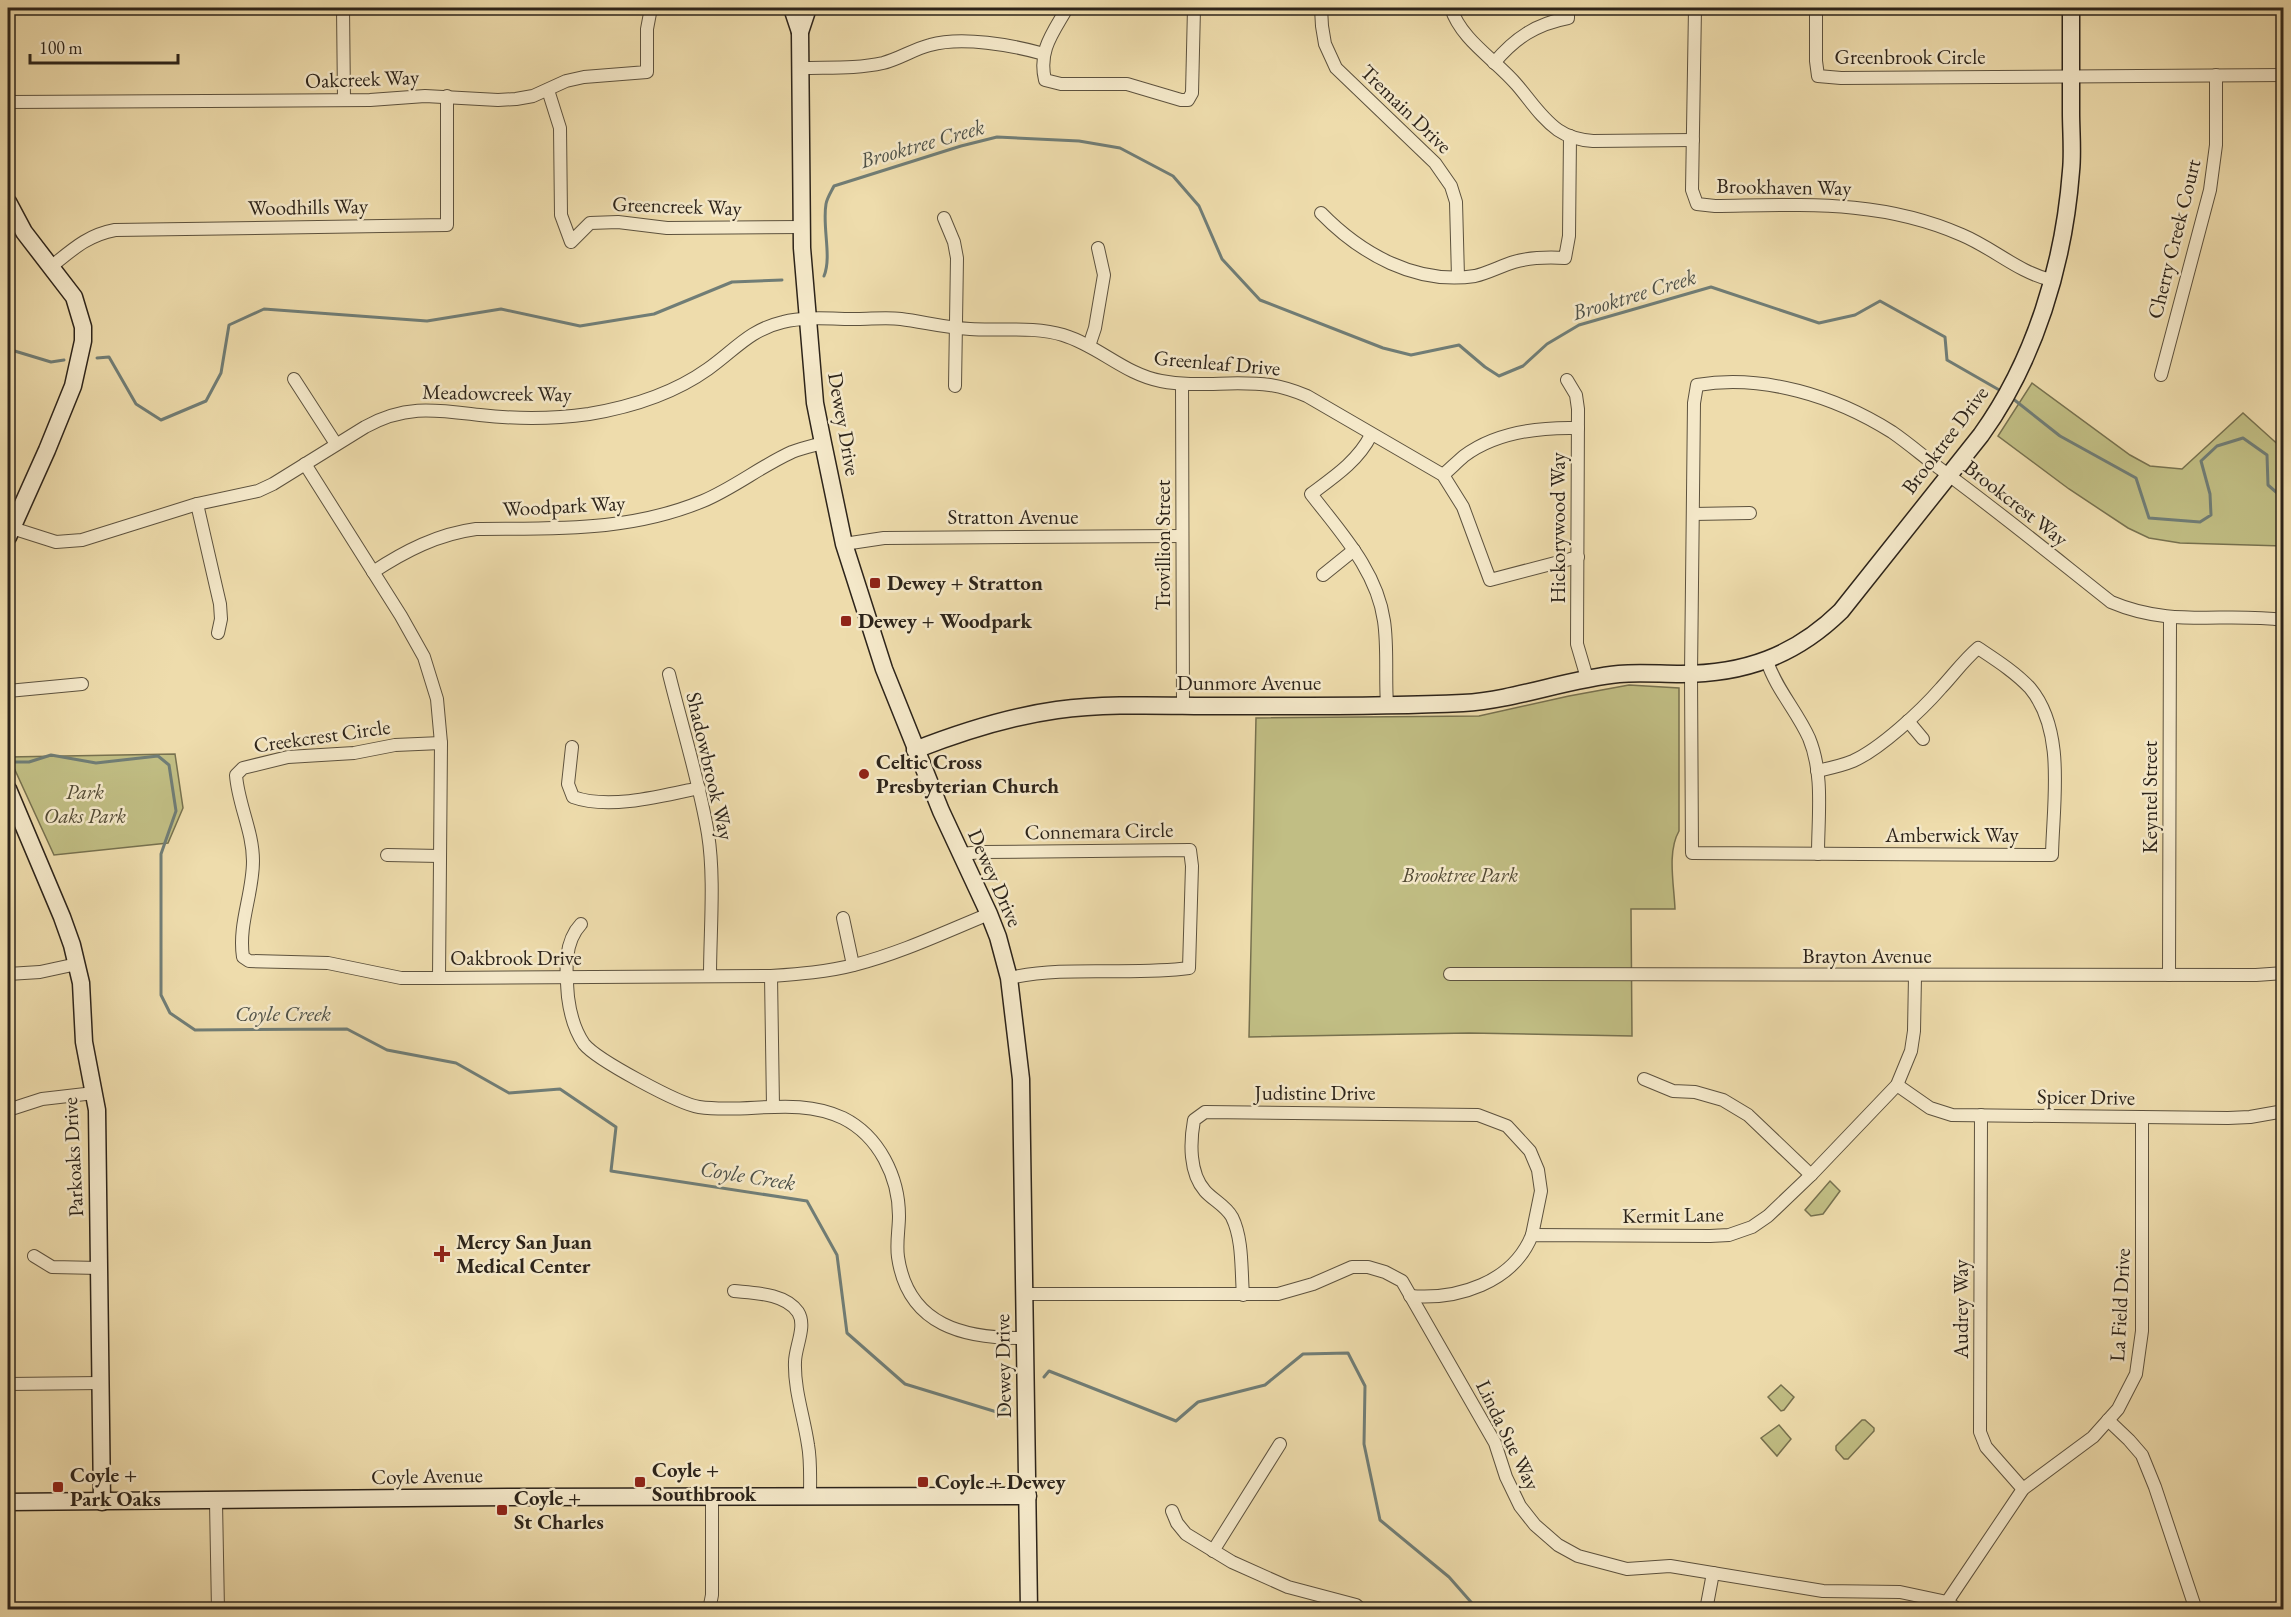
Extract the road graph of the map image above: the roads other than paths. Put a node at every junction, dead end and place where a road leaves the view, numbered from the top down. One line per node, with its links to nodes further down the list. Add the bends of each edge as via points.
1 (343, 8): 22 (street)
2 (651, 8): 20 (street, Oakcreek Way, via 647,72 584,77)
3 (792, 8): 13 (street)
4 (808, 8): 13 (street, Dewey Drive)
5 (1067, 8): 14 (street)
6 (1194, 8): 14 (street, via 1192,93 1188,99 1174,99 1127,84 1061,84 1045,80)
7 (1321, 8): 33 (street, Tremain Drive, via 1325,44 1336,68 1435,163 1451,186 1456,202)
8 (1451, 8): 15 (street, via 1458,23)
9 (1568, 8): 15 (street, via 1568,18 1524,33)
10 (1695, 8): 25 (street, Brookhaven Way)
11 (1816, 8): 19 (street, Greenbrook Circle, via 1818,76)
12 (2071, 8): 19 (street, Brooktree Drive)
13 (800, 32): 16 (street, Dewey Drive)
14 (1044, 54): 16 (street, via 1002,43 951,42 931,44 883,63)
15 (1494, 63): 24 (street, via 1550,123)
16 (800, 68): 30 (street, Dewey Drive)
17 (2216, 75): 18 (street); 19 (street); 38 (street, Cherry Creek Court, via 2216,145 2210,190)
18 (2283, 75)
19 (2071, 76): 34 (street, Brooktree Drive, via 2071,170 2064,231)
20 (548, 90): 21 (street, Oakcreek Way, via 516,99); 30 (street, Greencreek Way, via 560,128 561,215 571,242 590,223 667,228)
21 (447, 96): 22 (street, Oakcreek Way); 32 (street, Woodhills Way, via 447,225 115,230 86,239)
22 (344, 100): 23 (street, Oakcreek Way)
23 (8, 102)
24 (1569, 136): 25 (street, via 1593,141); 33 (street, via 1569,236 1565,258 1527,259 1476,276)
25 (1693, 140): 34 (street, Brookhaven Way, via 1692,190 1697,204 1848,206 1891,211 1963,235 2019,268)
26 (8, 202): 29 (street)
27 (1321, 213): 33 (street, via 1370,252 1403,269)
28 (944, 218): 36 (street, via 957,258)
29 (12, 223): 32 (street)
30 (802, 227): 35 (street, Dewey Drive)
31 (1098, 248): 37 (street, via 1104,275)
32 (52, 266): 53 (street, via 80,312 82,354 52,439)
33 (1458, 277)
34 (2051, 280): 49 (street, Brooktree Drive, via 2035,334 2015,381)
35 (808, 320): 36 (street, Greenleaf Drive, via 899,319); 45 (street, Dewey Drive, via 815,403); 46 (street, Meadowcreek Way, via 761,328 687,382 628,406 562,417 418,410 379,419)
36 (957, 328): 37 (street, Greenleaf Drive, via 1053,332); 42 (street)
37 (1089, 346): 41 (street, Greenleaf Drive, via 1132,373)
38 (2161, 375)
39 (294, 379): 46 (street)
40 (1567, 380): 43 (street, Hickorywood Way, via 1578,402)
41 (1182, 384): 44 (street, Greenleaf Drive, via 1268,384 1284,388 1307,396); 54 (street, Trovillion Street)
42 (955, 386)
43 (1578, 428): 48 (street, via 1508,435 1466,455); 57 (street, Hickorywood Way)
44 (1371, 435): 48 (street, Greenleaf Drive); 56 (street, via 1346,467 1311,494)
45 (823, 443): 55 (street, Dewey Drive); 58 (street, Woodpark Way, via 791,453 718,494 671,513 597,527 459,532 424,543)
46 (336, 444): 47 (street, Meadowcreek Way)
47 (305, 464): 50 (street, Meadowcreek Way, via 258,491); 58 (street, Oakbrook Drive)
48 (1443, 475): 57 (street, Greenleaf Drive, via 1463,507 1490,580)
49 (1950, 476): 51 (street, Brookcrest Way, via 1892,432 1853,411 1779,387 1724,381 1697,385); 60 (street, Brookcrest Way, via 2111,602 2132,612); 63 (street, Brooktree Drive, via 1841,611 1803,642)
50 (197, 504): 53 (street, Meadowcreek Way, via 69,542); 62 (street, via 220,604)
51 (1693, 513): 52 (street); 65 (street)
52 (1750, 513)
53 (10, 533)
54 (1182, 536): 55 (street, Stratton Avenue, via 884,538); 70 (street, Trovillion Street)
55 (844, 544): 75 (street, Dewey Drive)
56 (1354, 550): 59 (street); 69 (street, via 1374,584 1384,619)
57 (1578, 557): 66 (street, Hickorywood Way, via 1577,644)
58 (373, 572): 73 (street, Oakbrook Drive, via 424,657 437,699)
59 (1323, 575)
60 (2170, 618): 61 (street, Brookcrest Way); 91 (street, Keyntel Street)
61 (2283, 620)
62 (218, 633)
63 (1767, 661): 65 (street, Brooktree Drive); 76 (street, via 1778,689 1809,737)
64 (669, 674): 77 (street, Shadowbrook Way)
65 (1691, 674): 66 (street, Brooktree Drive); 80 (street, Amberwick Way, via 1692,852)
66 (1587, 678): 69 (street, Dunmore Avenue, via 1479,702)
67 (82, 684): 68 (street)
68 (8, 691)
69 (1387, 704): 70 (street, Dunmore Avenue)
70 (1183, 706): 75 (street, Dunmore Avenue, via 1057,710 986,724)
71 (1908, 721): 72 (street); 76 (street, Amberwick Way, via 1855,760); 80 (street, Amberwick Way, via 1978,648 2028,687 2046,712 2051,727 2052,855)
72 (1923, 739)
73 (441, 743): 82 (street, Oakbrook Drive); 96 (street, Creekcrest Circle, via 288,757 243,768 236,775 253,859 242,928 243,957 249,961 328,963 400,978)
74 (572, 747): 77 (street, via 568,784 573,796 579,799 634,799)
75 (915, 750): 79 (street, Dewey Drive)
76 (1817, 771): 80 (street)
77 (699, 788): 92 (street, Shadowbrook Way, via 710,856)
78 (8, 789): 86 (street, Parkoaks Drive, via 62,917)
79 (961, 854): 83 (street, Dewey Drive); 97 (street, Connemara Circle, via 1190,850 1189,968 1059,971)
80 (1818, 854)
81 (387, 855): 82 (street)
82 (440, 856): 96 (street, Oakbrook Drive)
83 (989, 914): 87 (street, Oakbrook Drive, via 911,948); 97 (street, Dewey Drive)
84 (843, 918): 87 (street)
85 (581, 924): 95 (street, via 569,943)
86 (77, 964): 89 (street); 100 (street, Parkoaks Drive, via 84,1042)
87 (853, 965): 93 (street, Oakbrook Drive)
88 (2283, 973): 91 (street, Brayton Avenue)
89 (8, 974)
90 (1450, 974): 94 (street, Brayton Avenue)
91 (2169, 975): 94 (street, Brayton Avenue)
92 (710, 976): 93 (street, Oakbrook Drive); 95 (street, Oakbrook Drive)
93 (771, 976): 101 (street)
94 (1915, 976): 99 (street, Kermit Lane, via 1911,1051)
95 (567, 977): 96 (street, Oakbrook Drive); 101 (street, via 569,1008 578,1034 596,1054 683,1104 714,1108)
96 (439, 978)
97 (1009, 978): 111 (street, Dewey Drive, via 1021,1079)
98 (1644, 1079): 106 (street, via 1673,1091 1723,1100 1748,1115)
99 (1897, 1085): 104 (street, Spicer Drive, via 1930,1108 1952,1115); 106 (street, Kermit Lane)
100 (94, 1093): 102 (street, via 42,1099); 109 (street, Parkoaks Drive)
101 (773, 1106): 114 (street, via 825,1111 856,1126 877,1148 895,1185 900,1271 922,1308 963,1333 994,1339)
102 (8, 1110)
103 (2283, 1111): 105 (street, Spicer Drive, via 2228,1118)
104 (1981, 1115): 105 (street, Spicer Drive); 119 (street, Audrey Way, via 1980,1432 1986,1447)
105 (2142, 1117): 117 (street, La Field Drive, via 2142,1331 2136,1374)
106 (1811, 1175): 107 (street, Kermit Lane, via 1768,1216 1729,1235)
107 (1532, 1235): 112 (street, Judistine Drive, via 1540,1191 1538,1170 1530,1151 1508,1126 1478,1115 1205,1112 1194,1120 1193,1163 1204,1190 1231,1214 1238,1230); 113 (street, via 1518,1258 1485,1283 1454,1295)
108 (34, 1256): 109 (street, via 52,1267)
109 (99, 1268): 115 (street, Parkoaks Drive)
110 (734, 1291): 121 (street, via 777,1298 792,1306 802,1321 795,1374 809,1449)
111 (1025, 1294): 112 (street, Linda Sue Way); 114 (street, Dewey Drive)
112 (1243, 1295): 113 (street, Linda Sue Way, via 1278,1294 1352,1267 1368,1267 1402,1281)
113 (1410, 1296): 128 (street, Linda Sue Way, via 1495,1443 1520,1506 1535,1525 1578,1556 1612,1566 1670,1566)
114 (1025, 1338): 122 (street, Dewey Drive)
115 (101, 1383): 116 (street); 124 (street, Parkoaks Drive)
116 (8, 1384)
117 (2108, 1420): 119 (street, La Field Drive, via 2094,1437); 136 (street, via 2142,1455)
118 (1280, 1444): 127 (street)
119 (2023, 1489): 129 (street, La Field Drive)
120 (712, 1496): 121 (street, Coyle Avenue); 125 (street, Coyle Avenue); 131 (street)
121 (810, 1496): 122 (street, Coyle Avenue)
122 (1028, 1496): 132 (street, Dewey Drive)
123 (8, 1502): 124 (street, Coyle Avenue)
124 (102, 1502): 125 (street, Coyle Avenue)
125 (216, 1502): 130 (street)
126 (1172, 1511): 127 (street, via 1186,1534)
127 (1213, 1551): 133 (street, via 1287,1587 1356,1605)
128 (1713, 1573): 129 (street, Linda Sue Way, via 1823,1591 1900,1592); 134 (street)
129 (1947, 1602): 135 (street, Linda Sue Way)
130 (218, 1610)
131 (709, 1610)
132 (1029, 1610)
133 (1362, 1610)
134 (1706, 1610)
135 (1959, 1610)
136 (2196, 1610)

